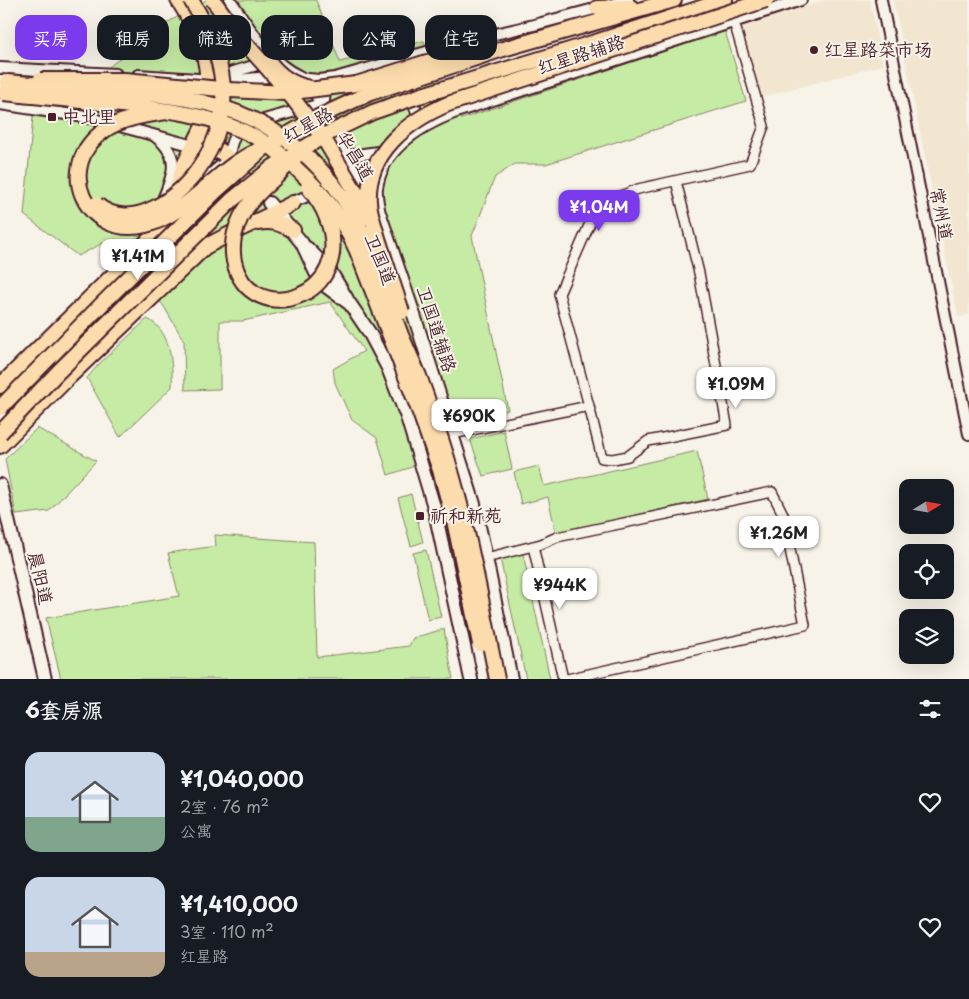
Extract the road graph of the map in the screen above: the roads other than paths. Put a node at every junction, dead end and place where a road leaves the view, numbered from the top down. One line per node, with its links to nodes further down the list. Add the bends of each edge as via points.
1 (178, 0): 22 (main road, via 202,46)
2 (192, 0): 39 (main road, bridge, via 215,48 222,80 220,126 202,165 185,186 161,204 141,213 120,215 108,212 93,201 86,191)
3 (213, 0): 49 (main road, 华昌道, bridge, via 324,140 355,191)
4 (220, 0): 24 (main road, bridge, via 279,73 297,84)
5 (230, 0): 14 (street)
6 (628, 0): 12 (street)
7 (674, 0): 12 (main road, 红星路, via 654,6)
8 (725, 0): 33 (main road, 红星路, bridge, via 419,96 373,112)
9 (766, 0): 49 (main road, bridge, via 448,104 423,116 389,144 372,177 370,210)
10 (800, 0): 13 (street, 红星路辅路)
11 (883, 0): 59 (street, 常州道); 62 (street, 常州道)
12 (598, 9): 15 (main road, 红星路); 18 (street)
13 (734, 22): 30 (street, 红星路辅路, via 459,111); 42 (street, via 764,126 750,164)
14 (261, 43)
15 (503, 49): 24 (main road, bridge, via 427,62 368,81); 34 (main road, 红星路, bridge, via 370,94 316,118)
16 (273, 60): 22 (street)
17 (277, 60): 23 (street)
18 (398, 61): 21 (street); 30 (street)
19 (0, 68): 20 (street)
20 (90, 72): 22 (street); 28 (street)
21 (344, 76): 23 (street); 26 (street, via 327,87)
22 (208, 79): 23 (street, via 235,81 278,76); 29 (main road)
23 (308, 80): 26 (street)
24 (321, 89): 25 (main road, bridge, via 285,93 125,80 66,79)
25 (2, 90): 27 (main road, 卫国道, bridge); 28 (street); 55 (main road, 卫国道, bridge, via 134,92 198,100 239,113 276,131 324,174 352,213)
26 (321, 104): 36 (street, via 242,128 232,138); 37 (street)
27 (175, 111): 39 (main road, bridge, via 132,119 106,128 87,148); 40 (main road, 卫国道, bridge, via 239,129 265,143)
28 (86, 117): 31 (street)
29 (206, 120): 32 (main road); 36 (main road, via 206,131 211,141)
30 (422, 128): 35 (street, 红星路辅路)
31 (155, 137): 32 (street); 41 (street, via 171,154)
32 (194, 146): 36 (street); 41 (main road)
33 (305, 146): 40 (main road, bridge, via 249,204 234,237 233,258 238,275 247,286 266,298 290,299 316,286 327,270 332,251 325,213); 60 (main road, 红星路, bridge, via 232,200)
34 (264, 148): 39 (main road, bridge, via 227,168 165,217 129,227 115,225 91,210 80,191); 58 (main road, 红星路, bridge, via 216,191)
35 (394, 152): 37 (street, via 378,152); 38 (street, 红星路辅路)
36 (229, 159): 44 (street); 45 (street)
37 (349, 163): 38 (street, via 374,167); 43 (street); 46 (street)
38 (386, 164): 46 (street, 卫国道辅路, via 377,189)
39 (80, 166)
40 (294, 166): 75 (main road, 卫国道, bridge, via 324,195 349,233 420,413 450,503)
41 (178, 174): 45 (main road); 50 (street)
42 (676, 181): 57 (street, via 638,189 598,205 559,294); 57 (street, via 699,273 727,425 648,442 628,456 602,458)
43 (293, 204): 44 (main road); 48 (main road)
44 (273, 208): 47 (main road); 48 (main road)
45 (169, 210): 50 (main road, via 160,229)
46 (380, 215): 53 (main road, 卫国道辅路)
47 (252, 224): 48 (main road, via 268,221); 52 (main road, via 205,247)
48 (293, 230): 54 (main road, via 316,273 327,287 350,304)
49 (380, 243): 55 (main road, 卫国道, bridge, via 412,344)
50 (136, 253): 51 (main road)
51 (114, 274): 52 (street); 56 (main road)
52 (143, 305): 63 (main road)
53 (412, 307): 54 (main road); 61 (main road, 卫国道辅路)
54 (370, 332): 65 (main road, via 396,388)
55 (418, 375): 76 (main road, 卫国道, bridge, via 457,491)
56 (0, 386)
57 (589, 406): 61 (street)
58 (0, 408)
59 (969, 423)
60 (0, 432)
61 (452, 434): 64 (main road, 卫国道辅路)
62 (969, 434)
63 (0, 446)
64 (463, 468): 65 (main road); 69 (main road, 卫国道辅路)
65 (426, 479): 71 (main road)
66 (0, 485): 73 (main road, 晨阳道)
67 (0, 502): 72 (main road, 晨阳道)
68 (533, 546): 69 (street); 78 (street); 78 (street, via 557,537 772,492 783,514 805,624)
69 (486, 558): 70 (main road, 卫国道辅路)
70 (501, 630): 71 (main road); 77 (main road, 卫国道辅路)
71 (462, 638): 74 (main road)
72 (42, 679)
73 (45, 679)
74 (471, 679)
75 (487, 679)
76 (497, 679)
77 (511, 679)
78 (565, 679)

